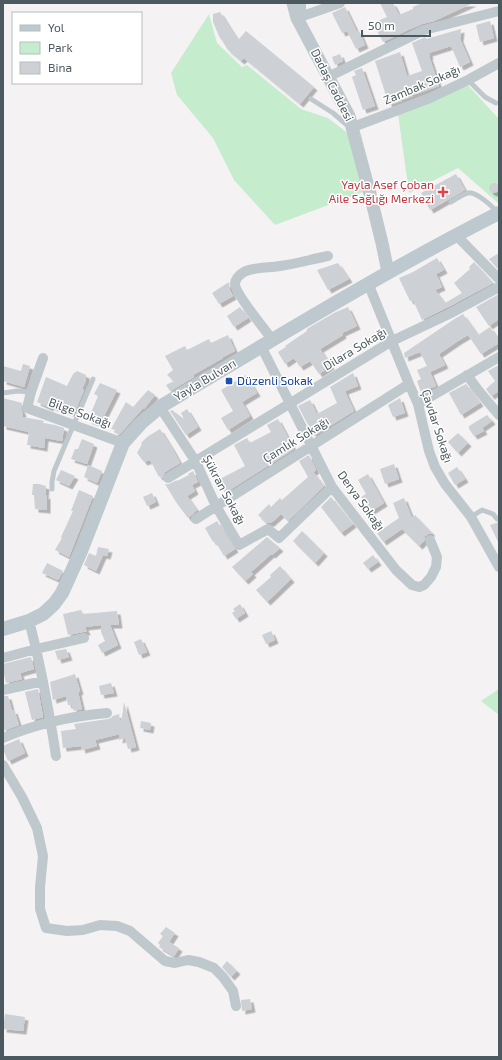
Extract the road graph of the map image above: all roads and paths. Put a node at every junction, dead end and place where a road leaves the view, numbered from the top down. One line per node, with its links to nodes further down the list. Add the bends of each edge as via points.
1 (293, 3): 6 (street)
2 (301, 3): 6 (street, Dadaş Caddesi)
3 (340, 3): 6 (street)
4 (496, 3): 5 (street)
5 (499, 11): 8 (street, via 424,30)
6 (299, 17): 8 (street, Dadaş Caddesi)
7 (499, 63): 9 (street, Zambak Sokağı)
8 (328, 77): 12 (street, Dadaş Caddesi)
9 (468, 80): 11 (lane, via 485,97); 12 (street, Zambak Sokağı, via 430,98)
10 (311, 99): 12 (lane, via 347,126)
11 (496, 103)
12 (353, 127): 17 (street, Dadaş Caddesi)
13 (451, 202): 14 (lane, via 472,193 486,201)
14 (498, 213): 15 (main road, Yayla Bulvarı)
15 (456, 235): 17 (main road, Yayla Bulvarı); 18 (street)
16 (328, 256): 22 (street, Derya Sokağı, via 279,267 249,270 236,279 236,288)
17 (388, 272): 19 (main road, Yayla Bulvarı)
18 (499, 279)
19 (368, 283): 21 (street, Çavdar Sokağı); 22 (main road, Yayla Bulvarı)
20 (499, 287): 21 (street, Dilara Sokağı)
21 (392, 342): 27 (street, Çavdar Sokağı); 30 (street, Dilara Sokağı)
22 (267, 343): 30 (street, Derya Sokağı); 32 (main road, Yayla Bulvarı)
23 (499, 357): 25 (street)
24 (43, 358): 28 (street)
25 (467, 375): 31 (street); 33 (street)
26 (93, 379): 34 (lane)
27 (409, 384): 31 (street, Çavdar Sokağı); 36 (street, Çamlık Sokağı)
28 (31, 392): 29 (lane); 34 (street, Bilge Sokağı, via 27,408)
29 (3, 393)
30 (290, 403): 36 (street, Derya Sokağı); 37 (street, Dilara Sokağı)
31 (418, 404): 42 (street, Çavdar Sokağı, via 434,467)
32 (160, 407): 35 (main road, Yayla Bulvarı); 37 (street, Şükran Sokağı)
33 (499, 415)
34 (74, 425): 35 (street, Bilge Sokağı); 40 (lane, via 54,471)
35 (123, 443): 47 (main road, Yayla Bulvarı, via 81,552 62,593 43,614)
36 (311, 446): 39 (street, Derya Sokağı); 41 (street, Çamlık Sokağı)
37 (196, 462): 38 (street, Dilara Sokağı); 41 (street, Şükran Sokağı)
38 (168, 478)
39 (332, 487): 41 (street, Şükran Sokağı, via 279,538 268,529 240,545); 45 (street, Derya Sokağı, via 396,570 412,585 424,585 436,567 437,557)
40 (52, 489)
41 (216, 506): 43 (street, Çamlık Sokağı)
42 (471, 517): 44 (lane, via 482,510 494,514); 46 (street, Çavdar Sokağı)
43 (196, 519)
44 (497, 519)
45 (430, 540)
46 (499, 567)
47 (28, 621): 48 (main road, Yayla Bulvarı); 50 (street)
48 (3, 628)
49 (84, 638): 50 (street)
50 (36, 648): 51 (street); 52 (street)
51 (3, 658)
52 (43, 681): 53 (street); 55 (street)
53 (3, 690)
54 (107, 713): 55 (street, via 84,715)
55 (51, 723): 56 (street); 57 (street)
56 (3, 738)
57 (56, 756)
58 (3, 765): 59 (street, via 37,828 43,856 40,909 46,928 67,931 117,926 130,931 165,961 175,963 188,960 214,968 233,991)
59 (236, 1006)

